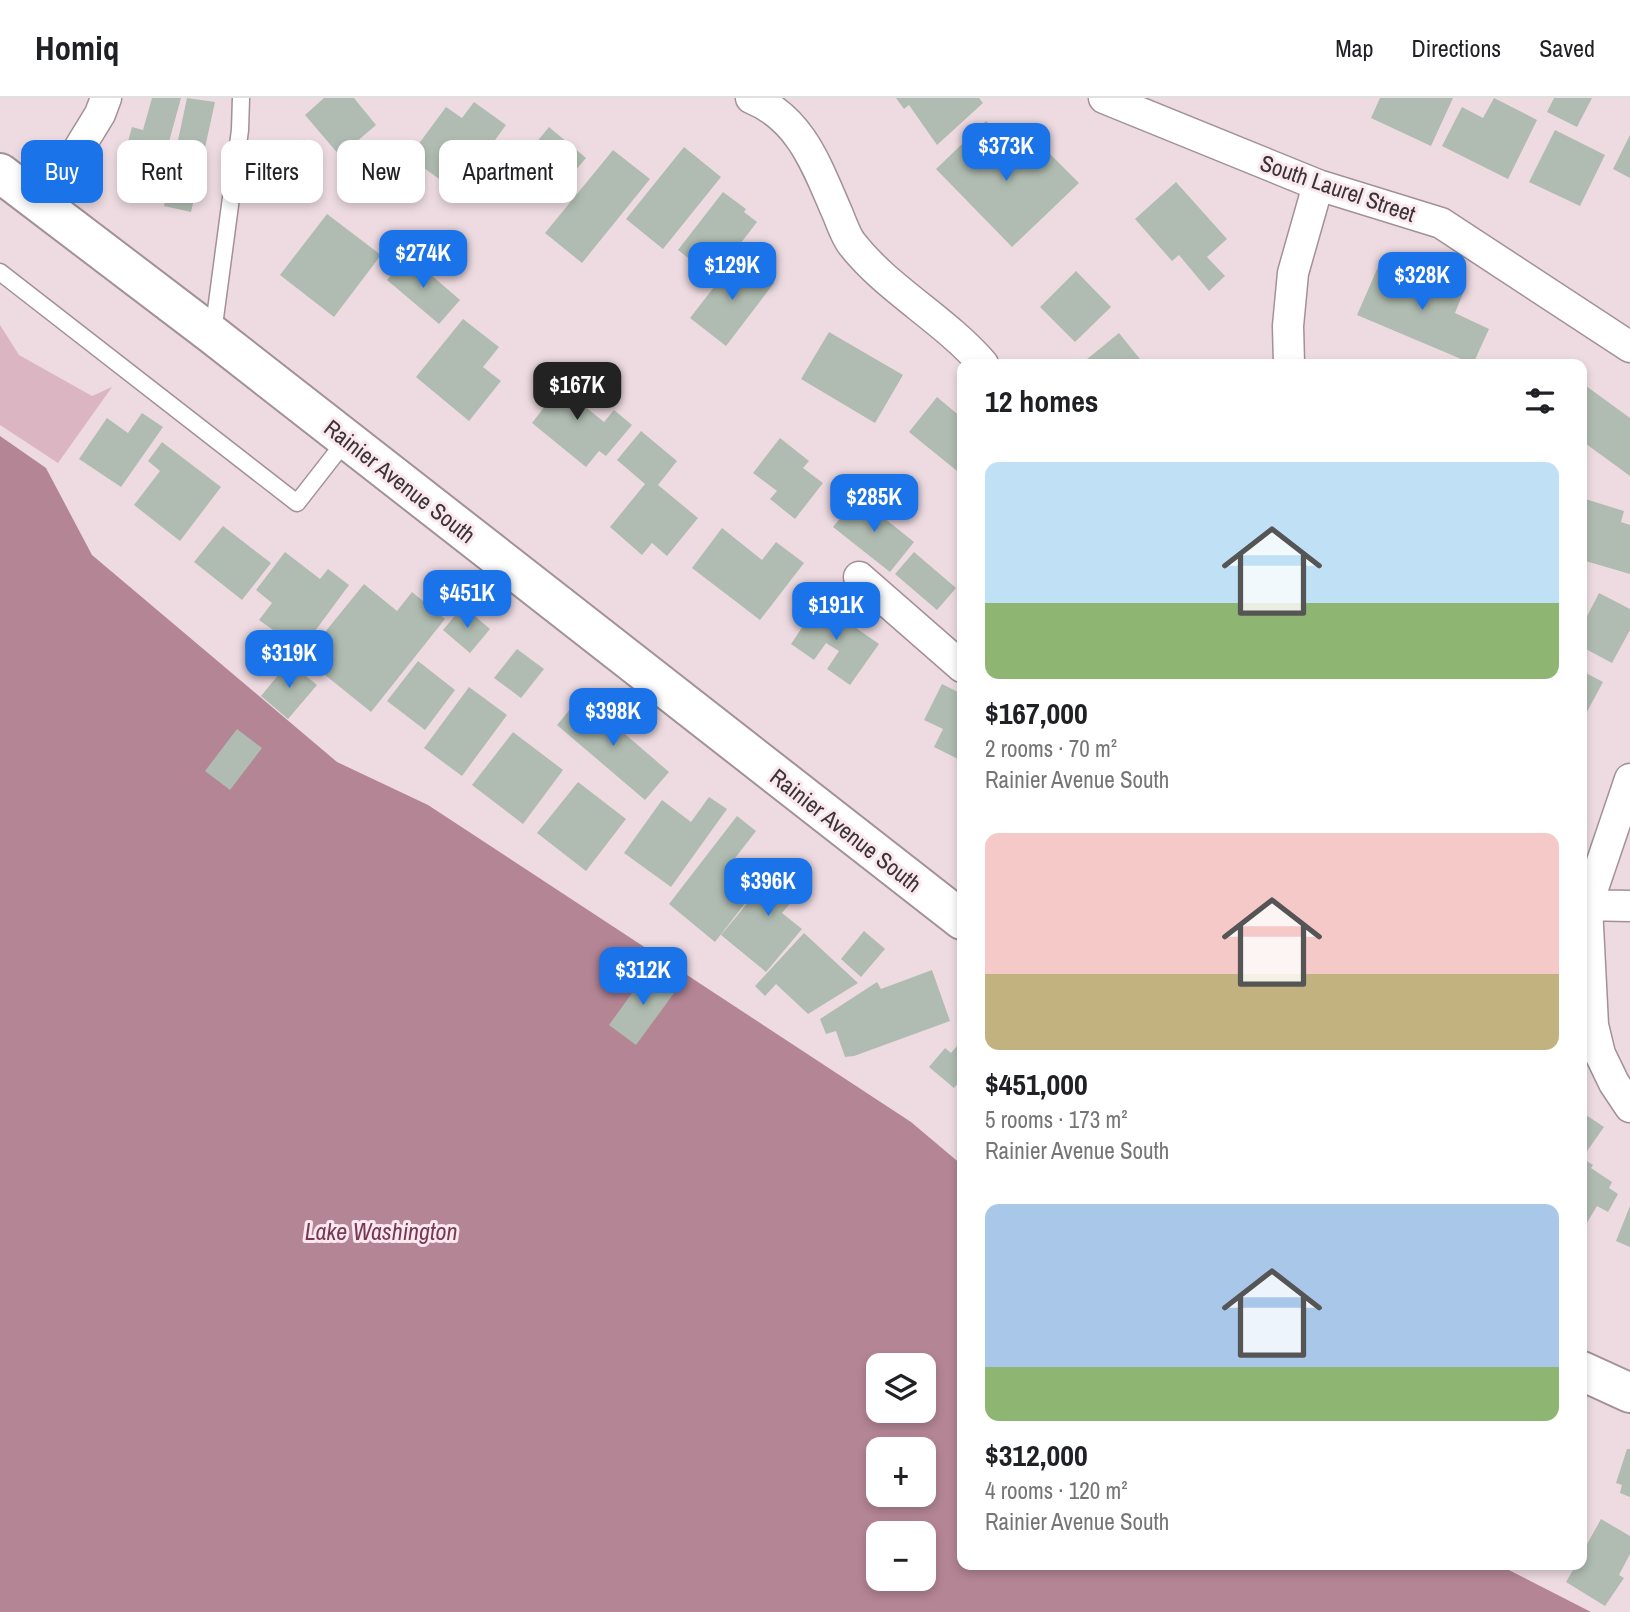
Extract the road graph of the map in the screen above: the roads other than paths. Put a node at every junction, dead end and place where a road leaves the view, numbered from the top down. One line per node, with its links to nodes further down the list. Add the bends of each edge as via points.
1 (106, 98): 7 (street)
2 (241, 98): 9 (lane)
3 (751, 98): 11 (street, via 767,104 790,123 809,148 850,241 862,256)
4 (1104, 98): 6 (street, South Laurel Street)
5 (0, 173): 7 (main road, Rainier Avenue South)
6 (1318, 185): 10 (street, South Laurel Street, via 1441,223); 12 (street, via 1293,272)
7 (43, 207): 9 (main road, Rainier Avenue South)
8 (0, 272): 13 (lane, via 297,503)
9 (213, 335): 13 (main road, Rainier Avenue South)
10 (1630, 347)
11 (979, 359)
12 (1289, 359)
13 (346, 439): 20 (main road, Rainier Avenue South)
14 (859, 577): 15 (street)
15 (957, 663)
16 (1630, 779): 17 (street)
17 (1587, 899)
18 (1587, 905): 19 (street)
19 (1630, 906)
20 (957, 916)
21 (1587, 935): 22 (street, via 1593,1025 1600,1054)
22 (1630, 1107)
23 (1587, 1373): 24 (main road)
24 (1630, 1393)

